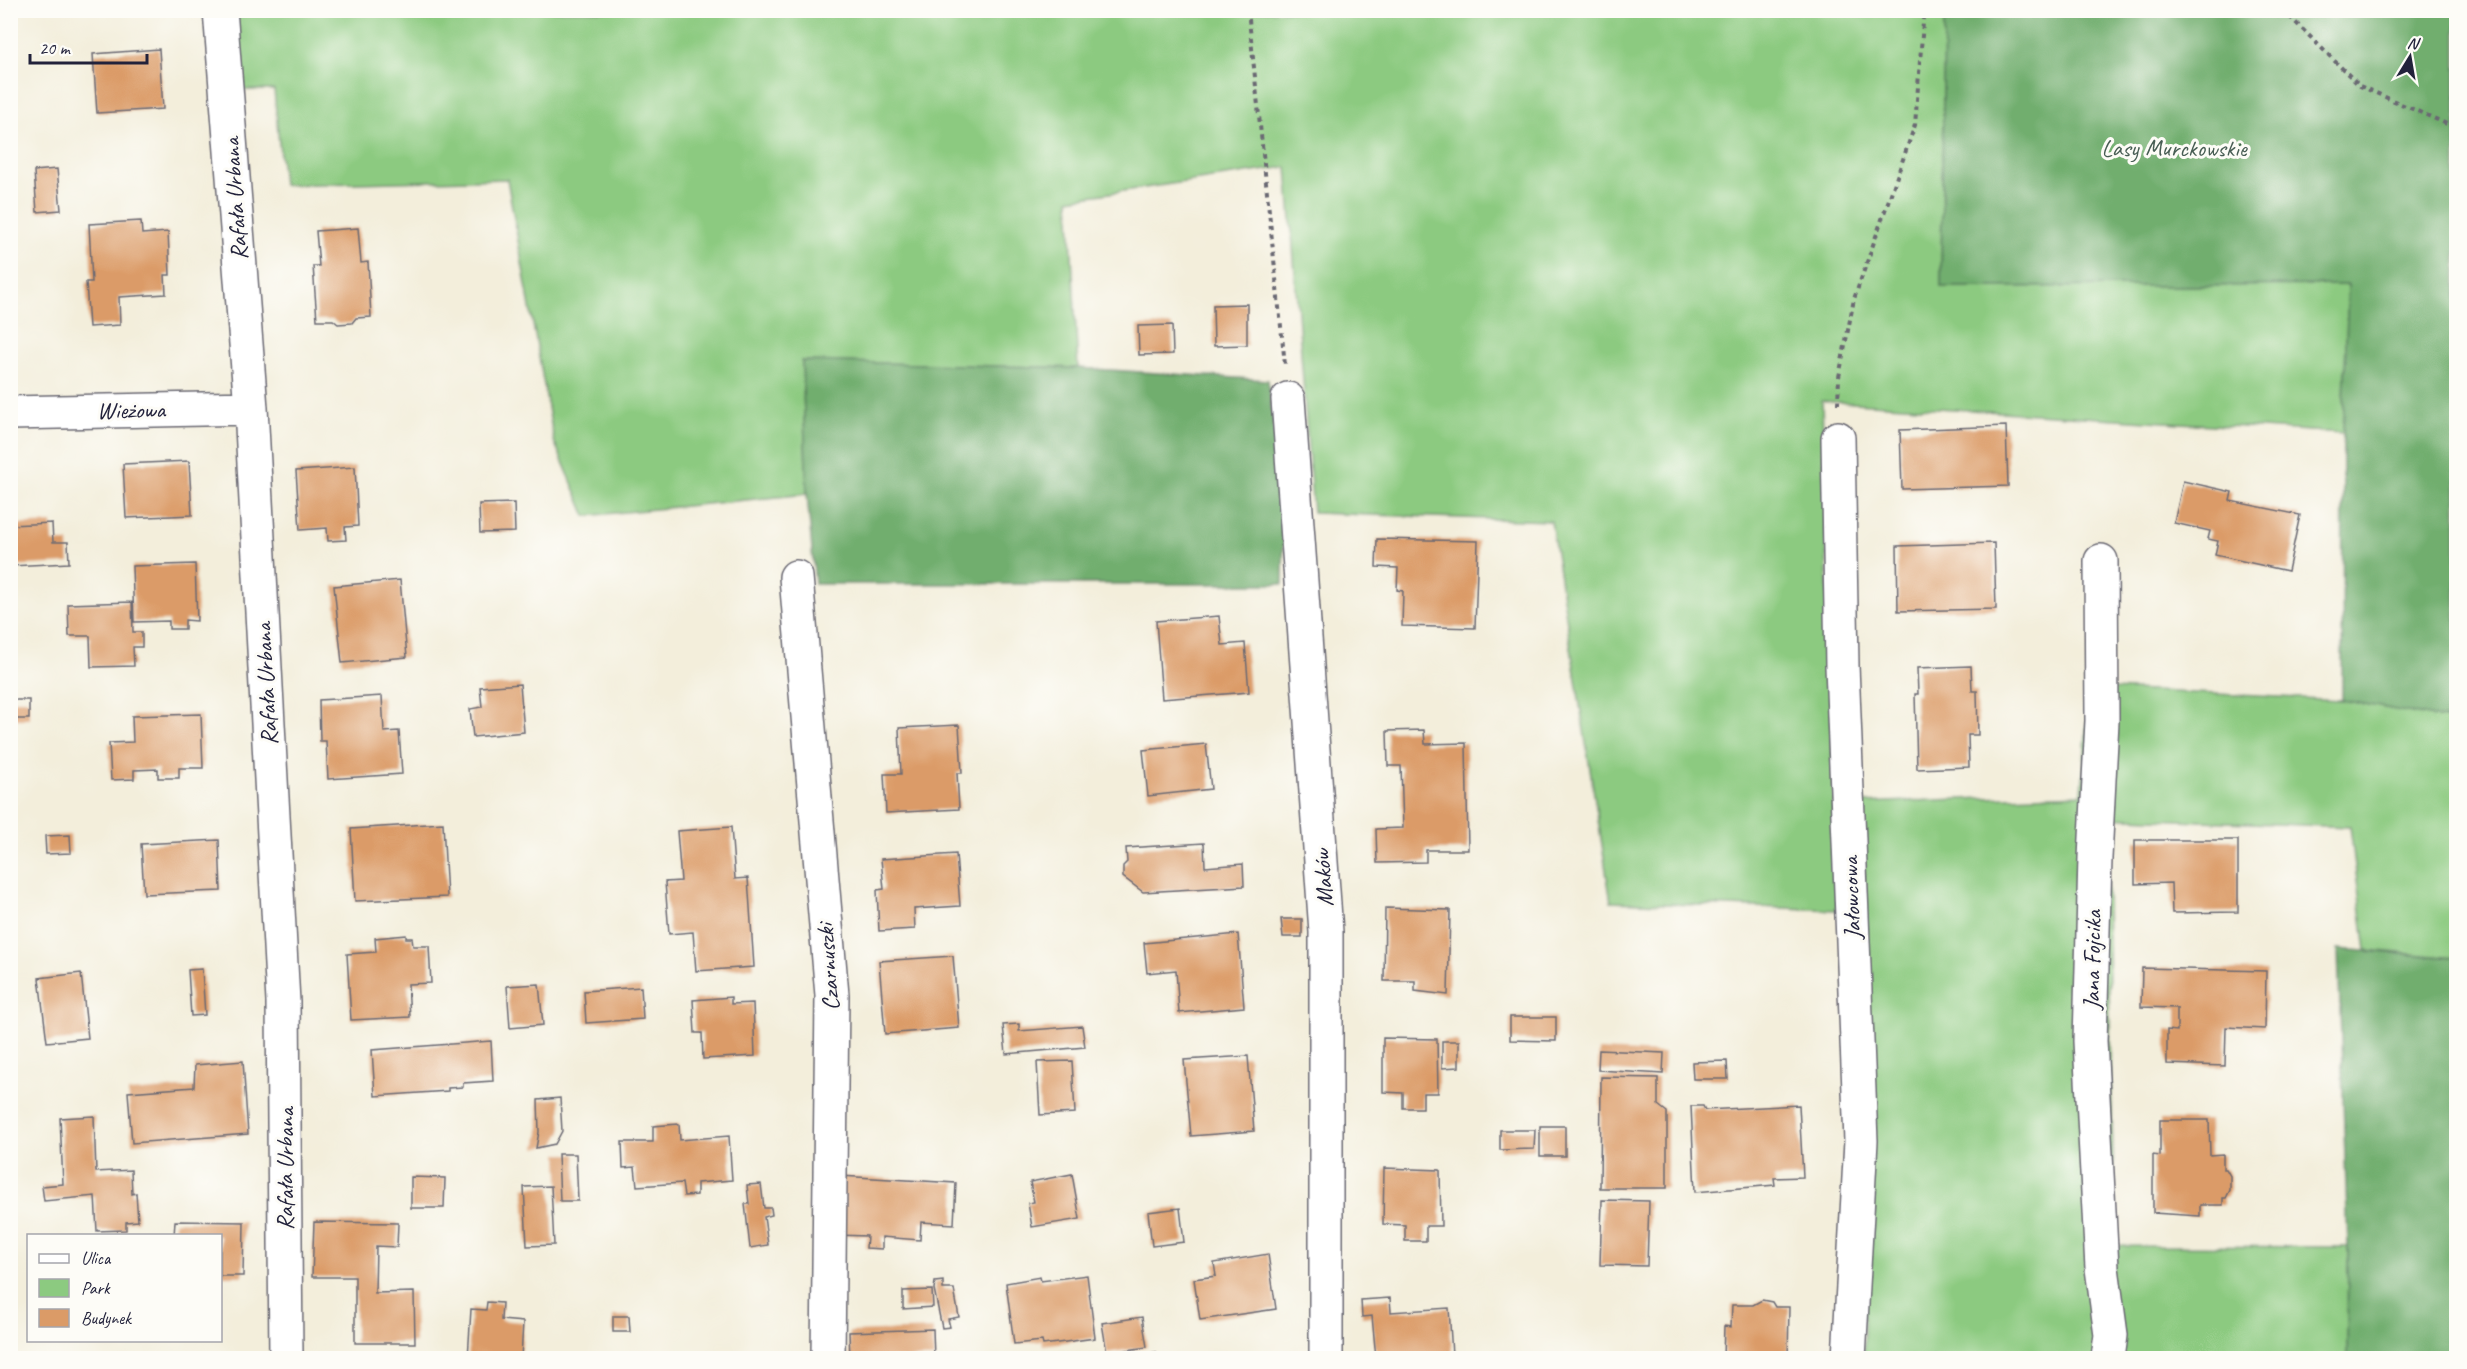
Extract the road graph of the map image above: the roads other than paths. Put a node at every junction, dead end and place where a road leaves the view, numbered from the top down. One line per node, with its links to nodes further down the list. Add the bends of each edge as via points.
1 (220, 10): 3 (street, Rafała Urbana)
2 (1288, 399): 10 (street, Maków, via 1326,932)
3 (251, 408): 4 (street, Wieżowa); 8 (street, Rafała Urbana, via 283,1002)
4 (10, 412)
5 (1838, 438): 11 (street, Jałowcowa, via 1842,666 1861,1141)
6 (2101, 561): 12 (street, Jana Fojcika, via 2102,721 2090,1041 2102,1268 2111,1335)
7 (796, 577): 9 (street, Czarnuszki, via 832,995)
8 (286, 1359)
9 (828, 1359)
10 (1326, 1359)
11 (1848, 1359)
12 (2108, 1359)

